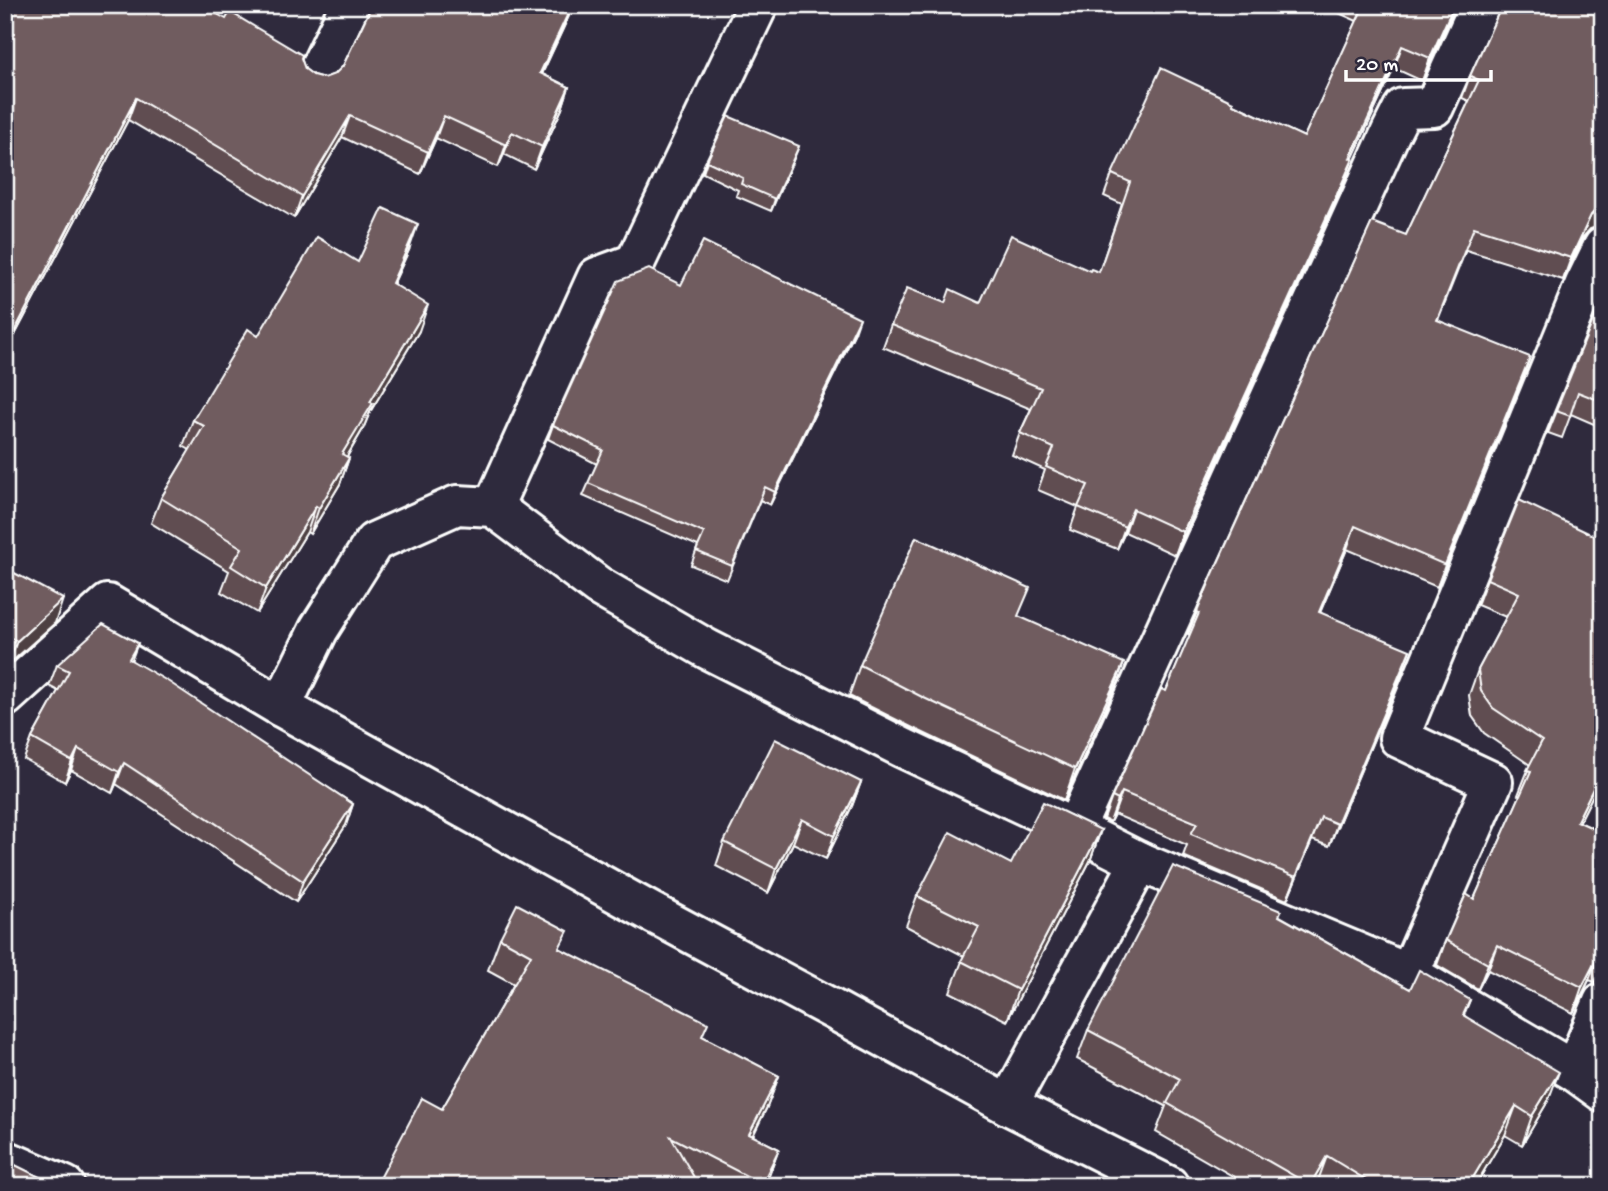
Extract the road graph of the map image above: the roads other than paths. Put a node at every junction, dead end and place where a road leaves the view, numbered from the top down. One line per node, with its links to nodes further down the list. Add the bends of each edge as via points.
1 (350, 5): 4 (street)
2 (758, 5): 6 (street, via 635,263 597,277)
3 (1480, 5): 9 (street, via 1434,107 1404,108 1391,132)
4 (315, 78)
5 (1603, 247): 11 (street, via 1399,738 1493,782)
6 (493, 507): 8 (street, via 457,505 374,542 319,629); 9 (street, via 598,586 707,649)
7 (5, 697): 8 (street, via 108,604)
8 (281, 707): 14 (street)
9 (1075, 829): 10 (street)
10 (1140, 862): 11 (street); 14 (street)
11 (1409, 974): 13 (street)
12 (1603, 1002): 13 (street)
13 (1588, 1081)
14 (1008, 1105): 17 (street)
15 (5, 1160): 16 (street)
16 (65, 1186)
17 (1169, 1186)

